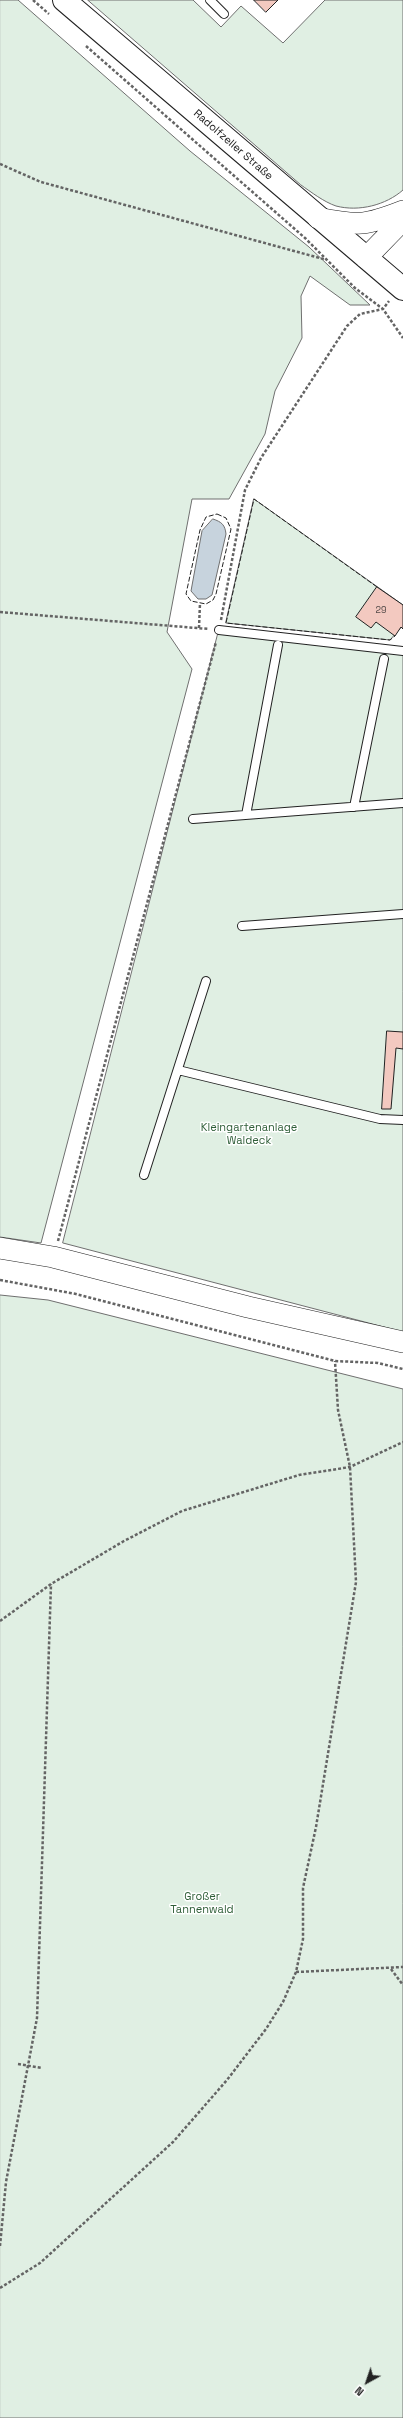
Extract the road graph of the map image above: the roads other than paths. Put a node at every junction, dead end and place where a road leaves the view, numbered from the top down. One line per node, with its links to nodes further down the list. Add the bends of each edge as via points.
1 (210, 0): 3 (lane)
2 (58, 8): 5 (main road, Radolfzeller Straße)
3 (224, 14)
4 (403, 212): 5 (main road, via 371,223 350,224)
5 (318, 218): 7 (main road, Radolfzeller Straße)
6 (403, 220): 7 (main road)
7 (366, 258): 8 (main road, Radolfzeller Straße)
8 (403, 289)
9 (219, 630): 11 (lane)
10 (278, 645): 15 (lane)
11 (403, 651)
12 (384, 659): 14 (lane)
13 (403, 803): 14 (lane)
14 (354, 807): 15 (lane)
15 (246, 815): 16 (lane)
16 (193, 819)
17 (403, 914): 18 (lane)
18 (242, 926)
19 (206, 980): 20 (lane)
20 (178, 1070): 21 (lane, via 380,1119); 22 (lane)
21 (403, 1120)
22 (144, 1175)
23 (0, 1248): 24 (main road, via 53,1257 248,1307)
24 (403, 1342)

